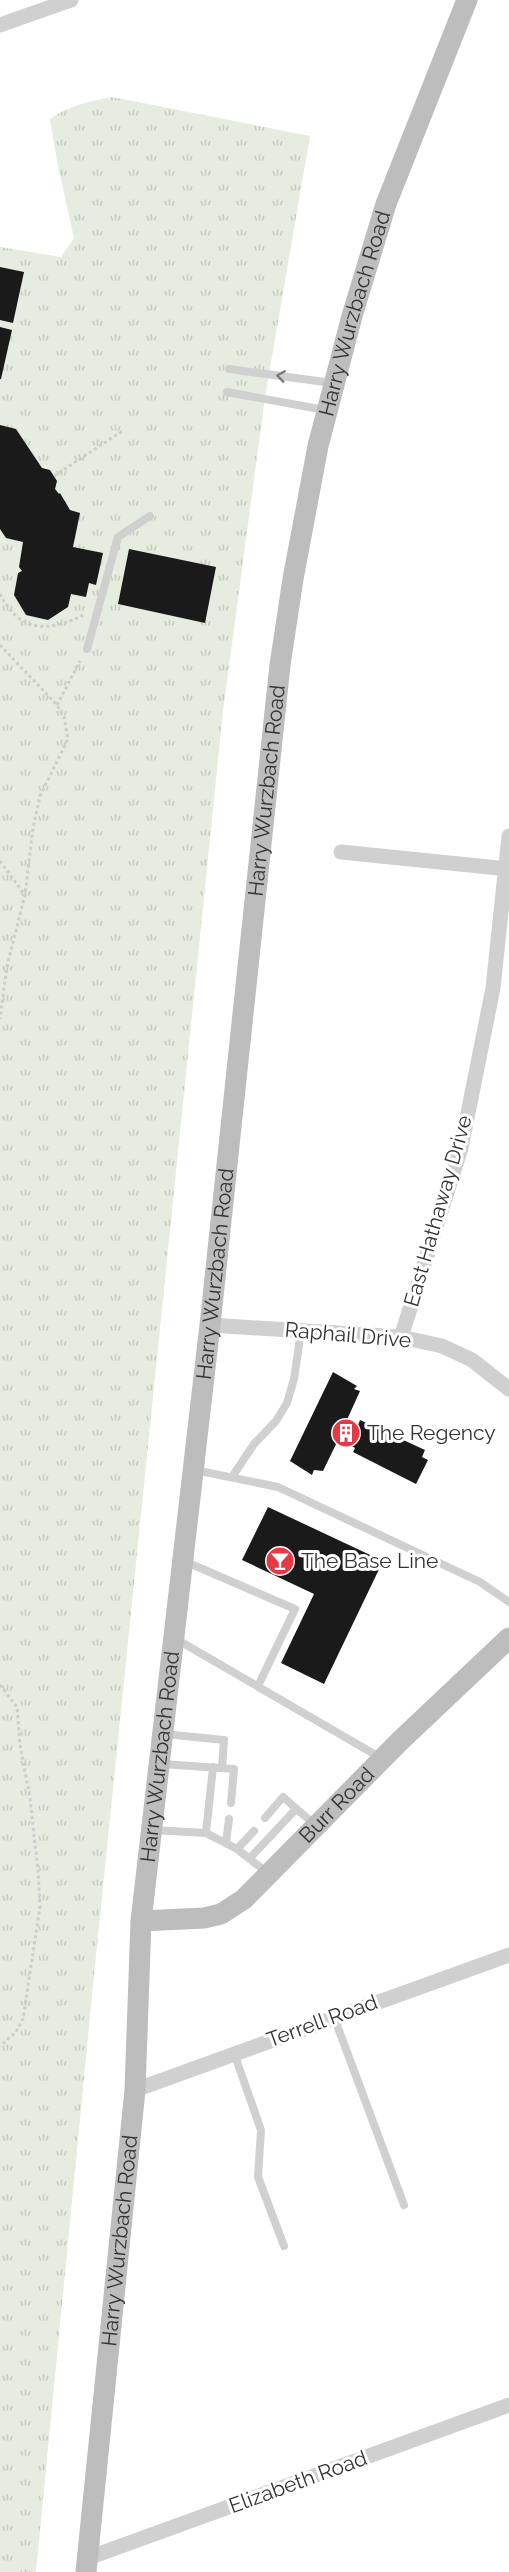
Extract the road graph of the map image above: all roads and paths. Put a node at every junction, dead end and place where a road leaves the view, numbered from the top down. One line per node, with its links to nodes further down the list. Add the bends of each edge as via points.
1 (467, 0): 5 (main road, Harry Wurzbach Road, via 386,204)
2 (66, 1): 3 (street)
3 (0, 25)
4 (229, 369): 5 (lane, one-way to 4)
5 (333, 383): 7 (main road, Harry Wurzbach Road)
6 (226, 392): 7 (lane)
7 (327, 410): 22 (main road, Harry Wurzbach Road, via 301,533 280,665)
8 (124, 430): 9 (path)
9 (54, 476)
10 (150, 516): 12 (lane, via 118,537)
11 (0, 594): 12 (path, via 13,615 39,627 69,622)
12 (99, 606): 14 (lane)
13 (0, 645): 15 (path)
14 (87, 649): 15 (path)
15 (57, 705): 20 (path, via 68,739 40,796)
16 (509, 836): 19 (street, East Hathaway Drive)
17 (341, 852): 19 (street)
18 (0, 861): 20 (path)
19 (507, 869): 24 (street, East Hathaway Drive, via 493,988 461,1148)
20 (25, 895): 21 (path, via 7,966)
21 (0, 1019)
22 (210, 1325): 23 (street, Raphail Drive); 26 (main road, Harry Wurzbach Road)
23 (301, 1330): 24 (street, Raphail Drive); 27 (lane, via 287,1403)
24 (401, 1336): 25 (street, Raphail Drive, via 442,1346 472,1360)
25 (509, 1389)
26 (193, 1469): 27 (lane); 28 (main road, Harry Wurzbach Road)
27 (232, 1477): 29 (lane, via 278,1486 480,1582)
28 (183, 1561): 30 (main road, Harry Wurzbach Road); 33 (lane, via 295,1609)
29 (509, 1602)
30 (174, 1638): 33 (lane); 34 (main road, Harry Wurzbach Road)
31 (509, 1638): 35 (main road, Burr Road)
32 (0, 1685): 54 (path, via 17,1707 35,1833 40,1907 23,2019)
33 (258, 1686): 35 (lane)
34 (163, 1734): 36 (main road, Harry Wurzbach Road); 38 (lane, via 224,1740)
35 (382, 1759): 43 (main road, Burr Road)
36 (159, 1763): 37 (lane); 44 (main road, Harry Wurzbach Road)
37 (213, 1767): 38 (lane); 46 (lane)
38 (222, 1768): 39 (lane, via 234,1768)
39 (231, 1803)
40 (296, 1809): 41 (lane, via 283,1797); 43 (lane); 49 (lane)
41 (265, 1818)
42 (229, 1819): 47 (lane)
43 (316, 1826): 50 (main road, Burr Road)
44 (152, 1830): 46 (lane); 51 (main road, Harry Wurzbach Road)
45 (254, 1831): 48 (lane)
46 (206, 1833): 47 (lane)
47 (226, 1844): 48 (lane)
48 (237, 1849): 49 (lane)
49 (250, 1858): 50 (lane)
50 (269, 1874): 51 (main road, Burr Road, via 244,1899 221,1914)
51 (141, 1921): 56 (main road, Harry Wurzbach Road)
52 (509, 1955): 53 (street, Terrell Road)
53 (334, 2016): 55 (street, Terrell Road); 57 (lane)
54 (0, 2046)
55 (234, 2054): 56 (street, Terrell Road); 58 (lane, via 261,2130 258,2177)
56 (135, 2090): 60 (main road, Harry Wurzbach Road)
57 (404, 2205)
58 (284, 2246)
59 (509, 2406): 60 (street, Elizabeth Road)
60 (87, 2565)

